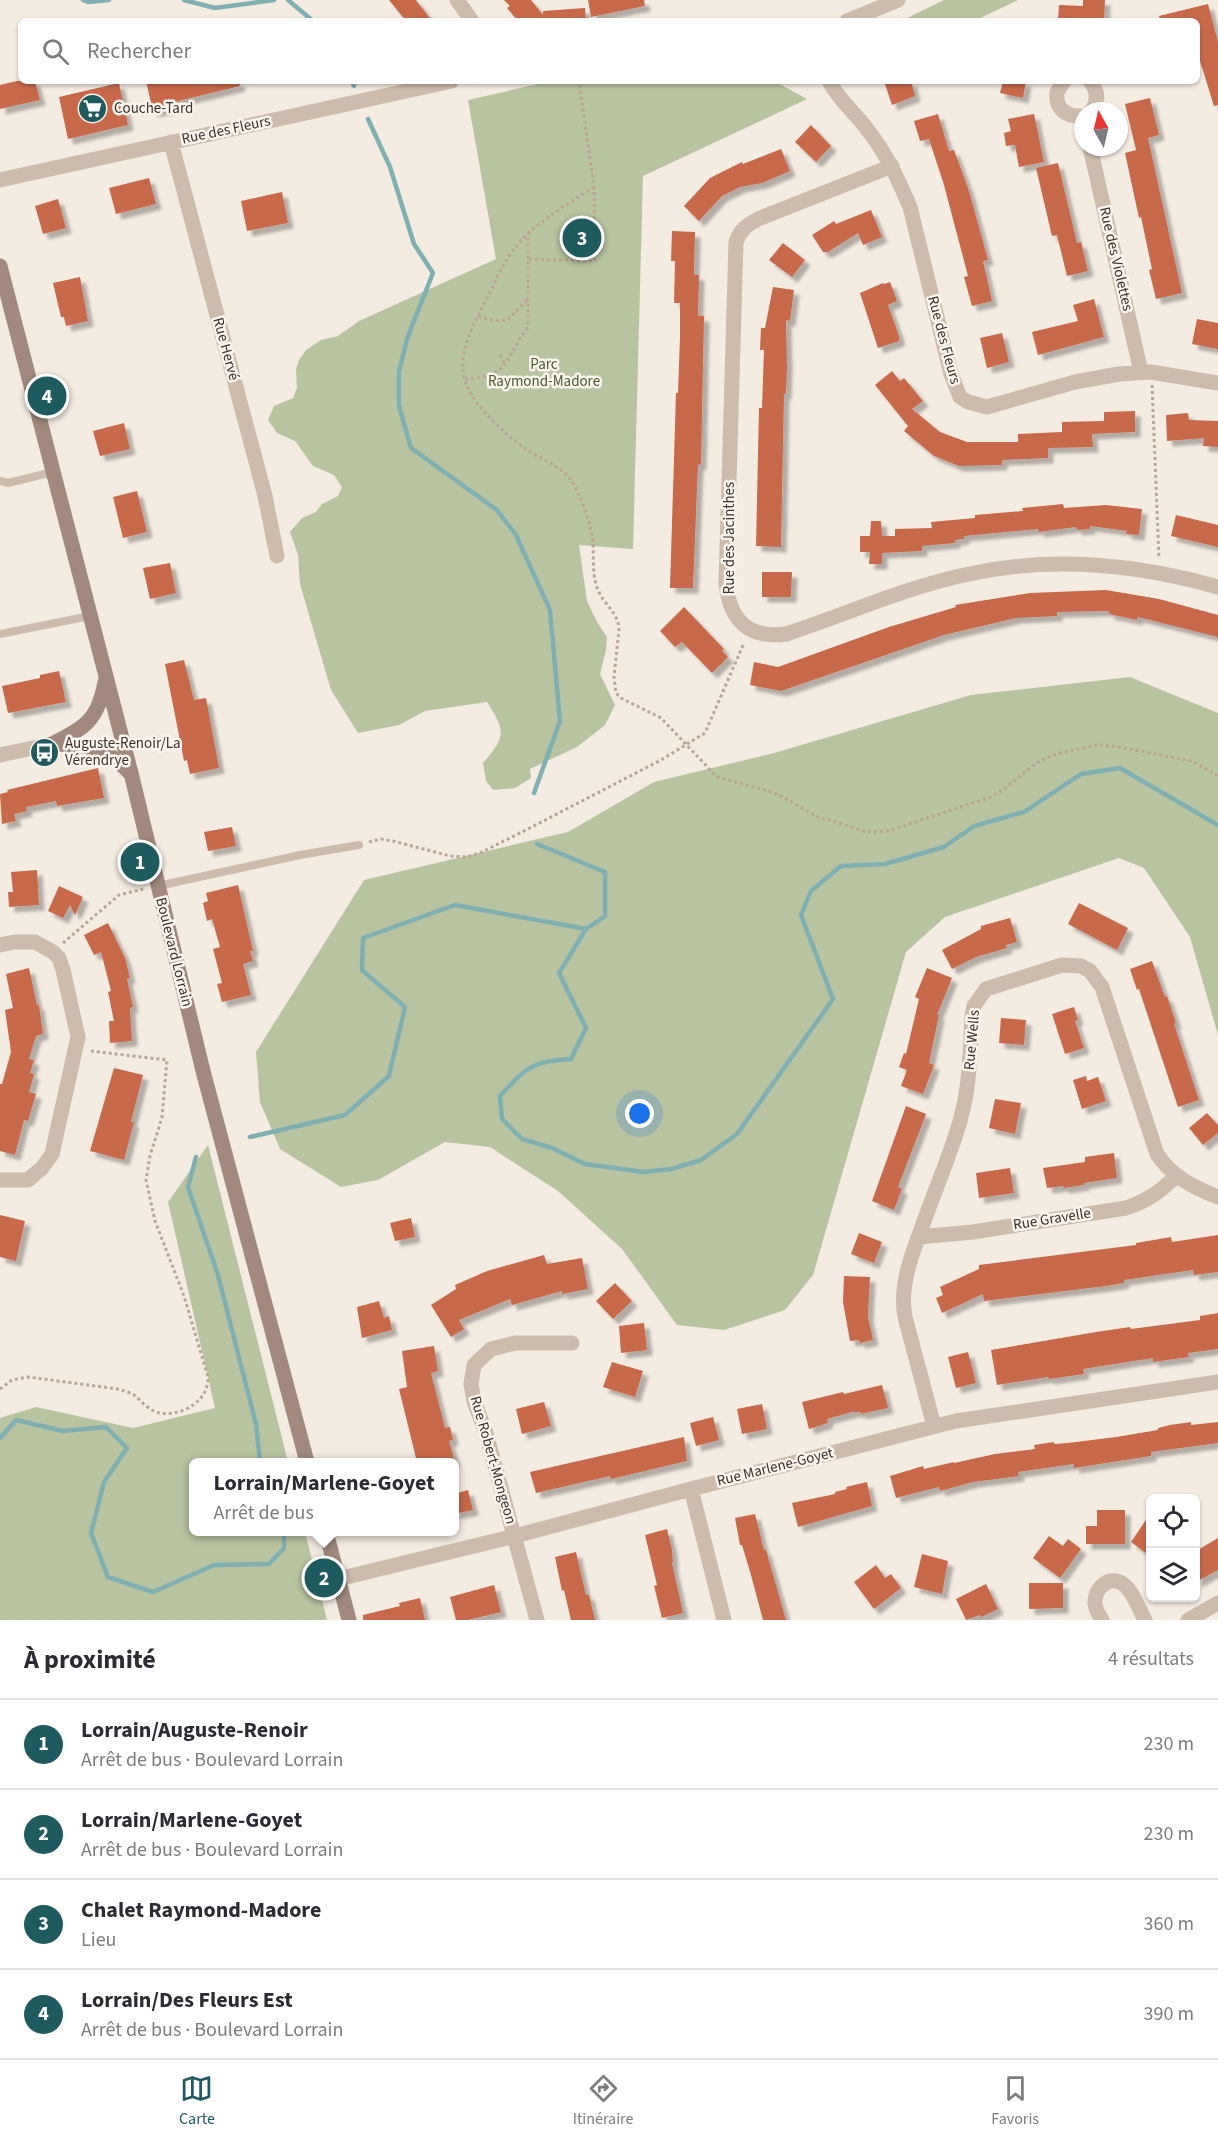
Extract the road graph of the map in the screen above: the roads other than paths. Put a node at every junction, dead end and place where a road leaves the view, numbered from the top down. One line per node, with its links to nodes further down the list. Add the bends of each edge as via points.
1 (457, 0): 3 (street)
2 (898, 0): 4 (street)
3 (470, 18)
4 (854, 18)
5 (438, 84): 11 (street, Rue des Fleurs)
6 (831, 84): 13 (street, Rue des Fleurs)
7 (1062, 84): 10 (street, via 1057,92 1059,107)
8 (1092, 84): 9 (street, via 1097,96)
9 (1095, 102)
10 (1074, 117)
11 (171, 142): 14 (street, Rue des Fleurs); 22 (street, Rue Hervé, via 265,496)
12 (1092, 156): 18 (street, Rue des Violettes)
13 (892, 166): 18 (street, Rue des Fleurs, via 910,207 960,397 987,407 1074,382); 23 (street, Rue des Jacinthes, via 758,219 739,233 726,584 735,616 750,630 770,636 786,634 904,591 969,574 1032,565 1096,565 1159,572)
14 (0, 180)
15 (0, 266): 17 (main road, Boulevard Lorrain)
16 (0, 288): 17 (main road)
17 (9, 302): 20 (main road, Boulevard Lorrain)
18 (1146, 372): 19 (street, Rue des Fleurs)
19 (1218, 383)
20 (54, 472): 21 (lane, via 8,483); 24 (main road, Boulevard Lorrain)
21 (0, 481)
22 (277, 556)
23 (1218, 587)
24 (90, 616): 25 (lane); 26 (main road, Boulevard Lorrain)
25 (0, 634)
26 (106, 677): 27 (main road, via 103,696 91,721); 29 (main road, Boulevard Lorrain)
27 (52, 744): 28 (street); 29 (main road, via 104,750)
28 (0, 755)
29 (131, 773): 31 (main road, Boulevard Lorrain)
30 (358, 844): 31 (lane)
31 (158, 886): 40 (main road, Boulevard Lorrain)
32 (0, 945): 34 (street, via 35,942 59,958 78,1037 52,1154 28,1180)
33 (1176, 1176): 35 (street, Rue Wells); 36 (street, Rue Gravelle, via 1160,1192 1126,1208); 36 (street, Rue Wells, via 1157,1154 1102,987 1081,966 1062,965 986,989 974,1006 960,1122)
34 (0, 1180)
35 (1218, 1197)
36 (918, 1237): 39 (street, Rue Wells, via 902,1301)
37 (572, 1343): 43 (street, Rue Robert-Mongeon, via 515,1343 490,1349 474,1365 474,1401)
38 (1218, 1382): 39 (street, Rue Marlene-Goyet)
39 (934, 1426): 41 (street, Rue Marlene-Goyet)
40 (306, 1458)
41 (691, 1489): 43 (street, Rue Marlene-Goyet); 48 (street)
42 (327, 1536): 44 (main road)
43 (515, 1536): 44 (street, Rue Marlene-Goyet); 47 (street, Rue Robert-Mongeon)
44 (338, 1579): 46 (main road)
45 (1218, 1603): 51 (street)
46 (349, 1620)
47 (537, 1620)
48 (724, 1620)
49 (1102, 1620): 50 (street, via 1094,1606 1095,1594 1098,1588 1114,1581 1128,1589)
50 (1145, 1620)
51 (1188, 1620)

